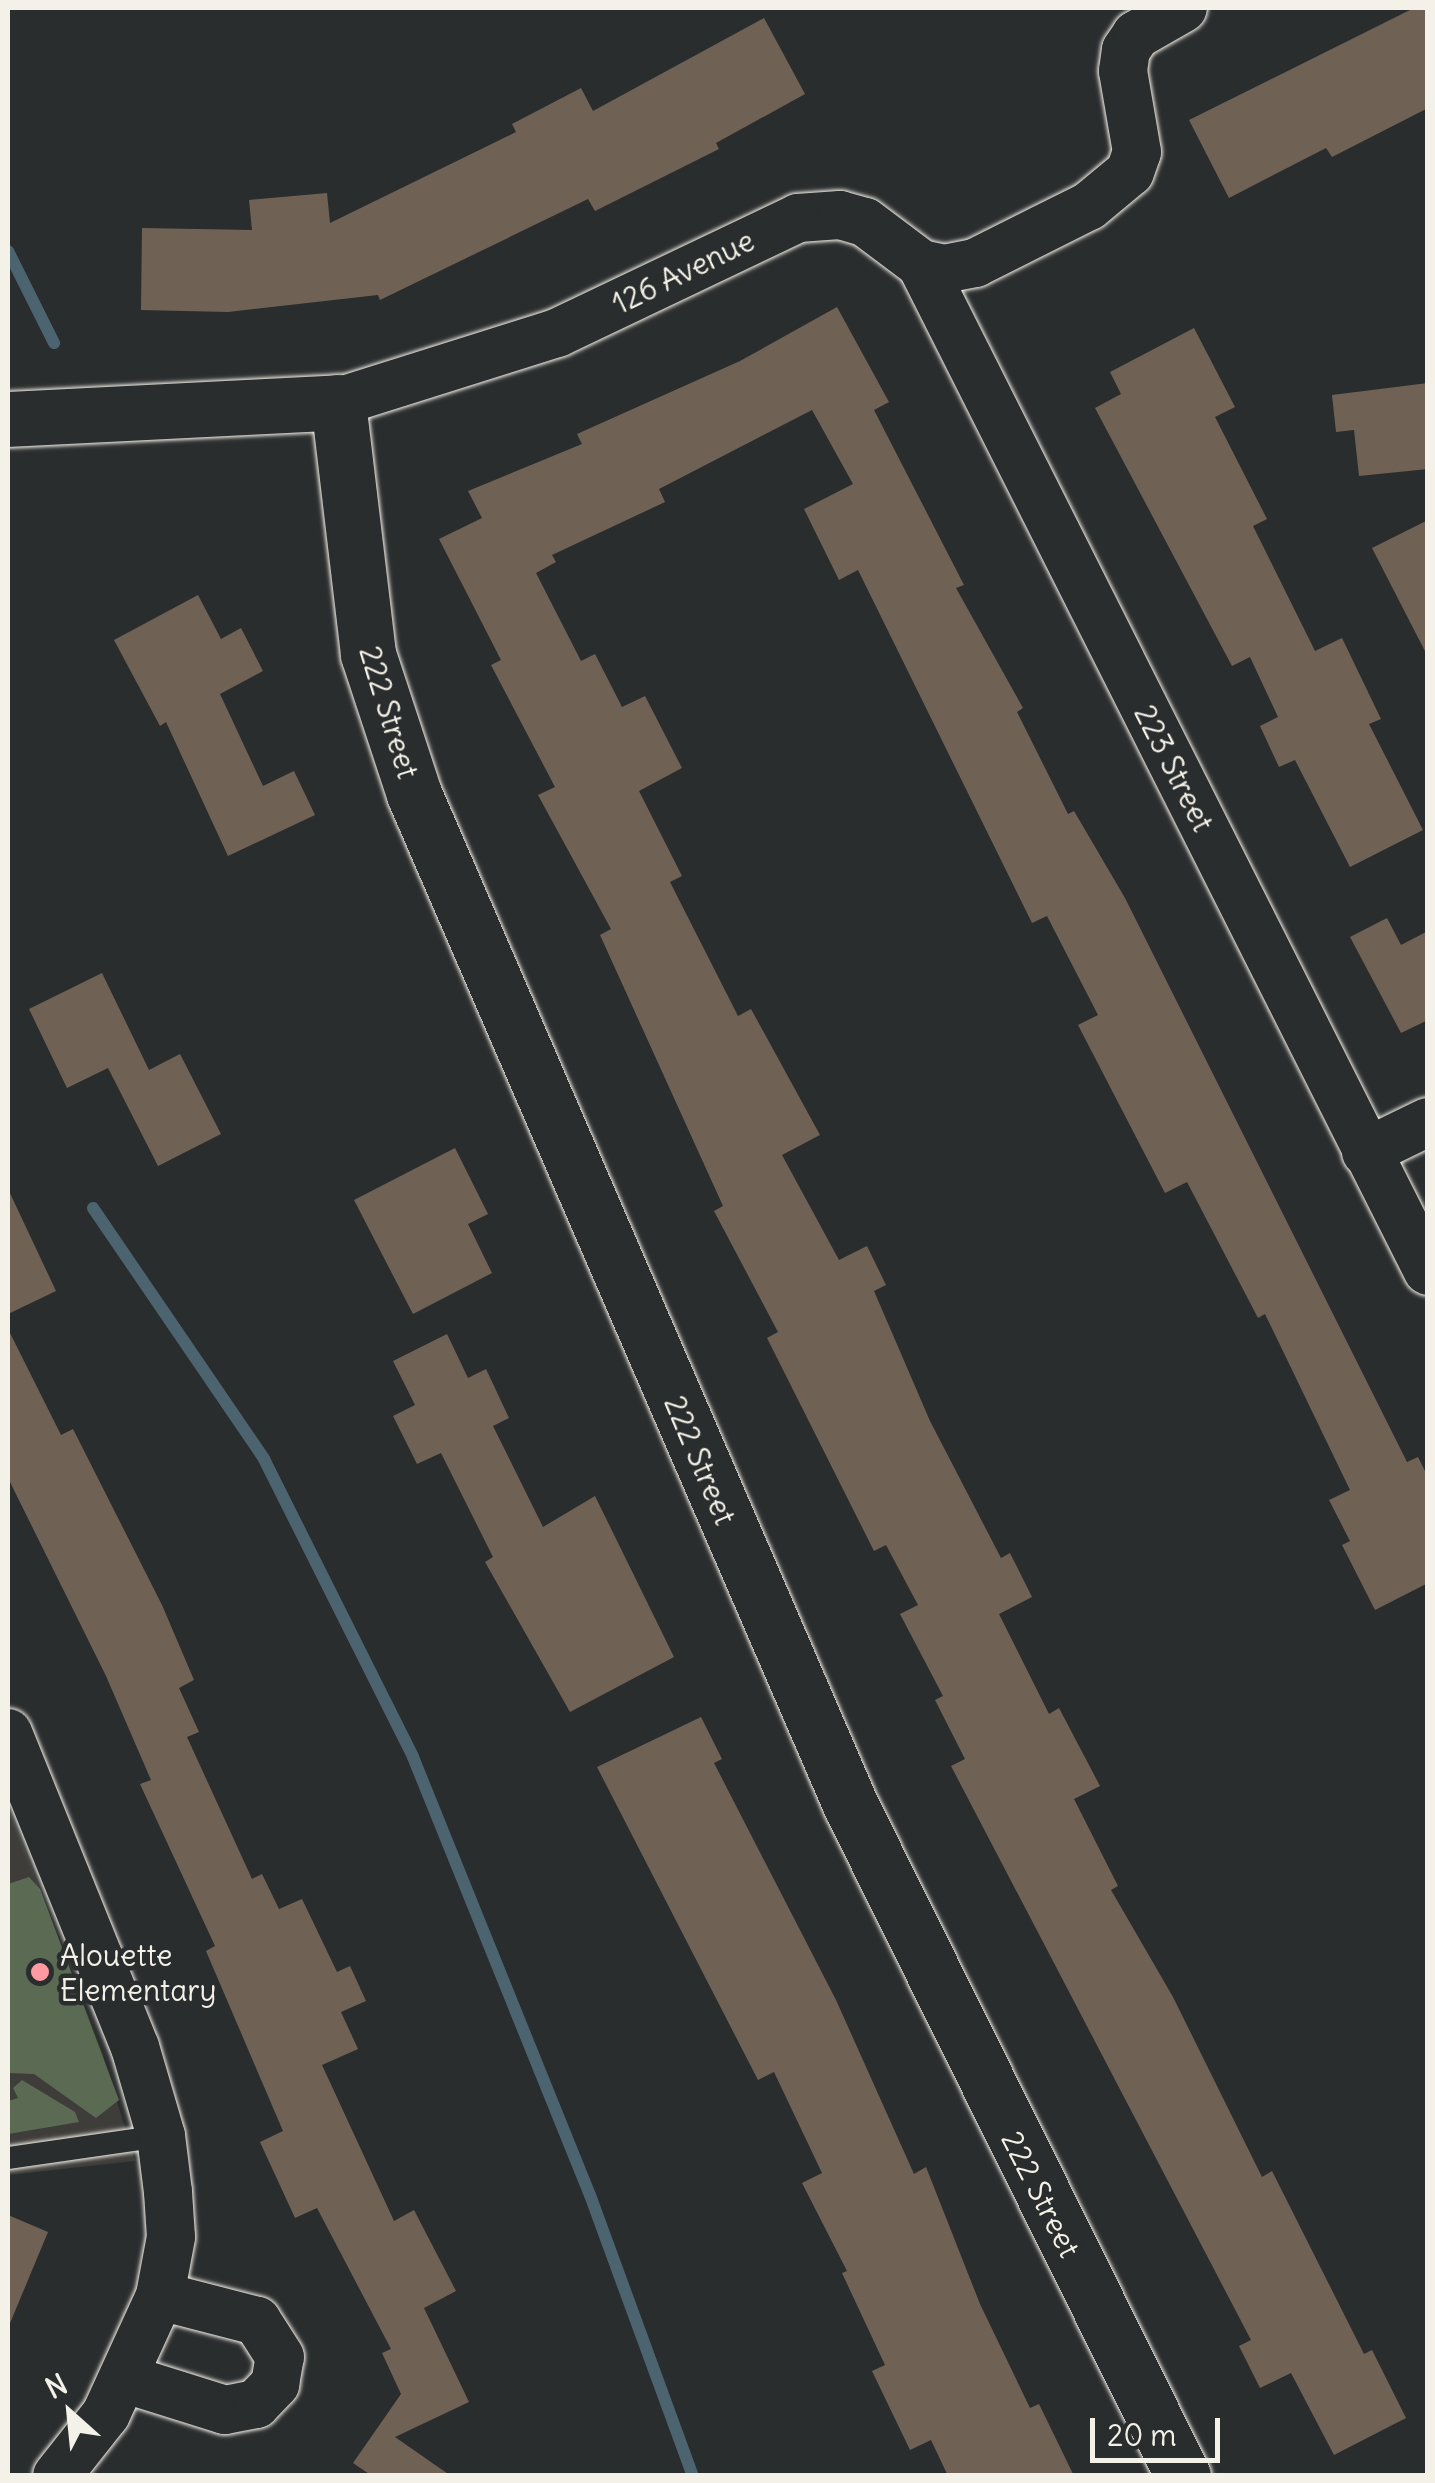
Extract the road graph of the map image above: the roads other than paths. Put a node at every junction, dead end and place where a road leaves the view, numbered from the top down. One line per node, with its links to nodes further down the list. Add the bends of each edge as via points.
1 (1184, 8): 2 (street, via 1136,35 1126,50 1122,71 1136,152 1115,190 975,263 944,269)
2 (921, 264): 3 (street, 126 Avenue, via 865,222 840,214 798,218 557,333); 6 (street, 223 Street)
3 (338, 402): 4 (street, 126 Avenue); 14 (street, 222 Street, via 368,654 414,794 850,1804)
4 (8, 419)
5 (1428, 1122): 6 (street)
6 (1366, 1152): 7 (street, 223 Street)
7 (1428, 1271)
8 (8, 1734): 9 (street, via 116,1995)
9 (160, 2136): 10 (lane); 11 (street, via 171,2237)
10 (8, 2158)
11 (160, 2296): 12 (street); 12 (street, via 257,2322 280,2357 276,2384 256,2404 225,2410)
12 (124, 2378): 13 (street, via 106,2414)
13 (58, 2476)
14 (1184, 2476)

